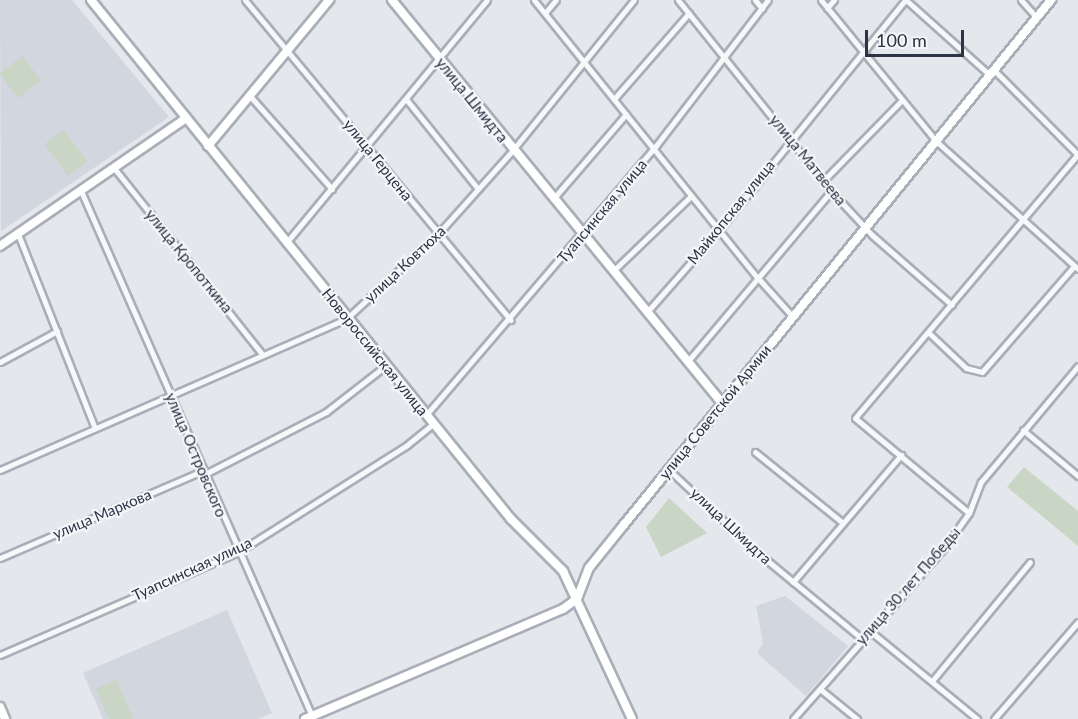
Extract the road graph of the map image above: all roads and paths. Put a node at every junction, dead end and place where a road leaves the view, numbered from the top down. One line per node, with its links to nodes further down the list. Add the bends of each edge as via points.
1 (91, 0): 33 (main road, Новороссийская улица)
2 (245, 0): 22 (street, улица Герцена)
3 (392, 0): 25 (main road, улица Шмидта)
4 (487, 0): 25 (street)
5 (534, 0): 19 (street)
6 (556, 0): 19 (street)
7 (634, 0): 26 (street, улица Ковтюха)
8 (678, 0): 20 (street, улица Матвеева)
9 (755, 0): 17 (street)
10 (768, 0): 17 (street, Туапсинская улица)
11 (821, 0): 18 (street)
12 (834, 0): 18 (street)
13 (905, 0): 23 (street, Майкопская улица); 27 (street, Майкопская улица)
14 (1021, 0): 21 (street)
15 (1051, 0): 21 (main road, улица Советской Армии)
16 (324, 2): 22 (main road)
17 (762, 8): 24 (street, Туапсинская улица)
18 (827, 8): 23 (street)
19 (544, 13): 26 (street)
20 (689, 13): 24 (street, улица Матвеева); 30 (street)
21 (1037, 18): 27 (main road, улица Советской Армии)
22 (287, 52): 28 (main road); 36 (street, улица Герцена)
23 (862, 52): 31 (street); 34 (street, Майкопская улица)
24 (725, 57): 34 (street, улица Матвеева); 38 (street, Туапсинская улица)
25 (440, 59): 29 (street); 39 (main road, улица Шмидта)
26 (584, 60): 30 (street); 39 (street, улица Ковтюха)
27 (992, 73): 35 (main road, улица Советской Армии); 40 (street, Майкопская улица)
28 (250, 96): 37 (main road); 43 (street)
29 (406, 99): 36 (street); 44 (street)
30 (614, 99): 32 (street)
31 (902, 100): 35 (street); 42 (street)
32 (626, 114): 38 (street); 48 (street)
33 (186, 118): 37 (main road, Новороссийская улица); 41 (main road)
34 (791, 139): 42 (street, улица Матвеева); 51 (street, Майкопская улица)
35 (936, 141): 49 (street); 50 (main road, улица Советской Армии)
36 (368, 145): 43 (street); 53 (street, улица Герцена)
37 (208, 146): 55 (main road, Новороссийская улица)
38 (655, 147): 47 (street); 54 (street, Туапсинская улица)
39 (512, 151): 44 (street, улица Ковтюха); 48 (main road, улица Шмидта)
40 (1078, 155): 49 (street)
41 (114, 168): 45 (main road); 67 (street, улица Кропоткина)
42 (823, 181): 46 (street, улица Матвеева)
43 (332, 189): 55 (street)
44 (478, 189): 53 (street, улица Ковтюха)
45 (81, 191): 52 (main road); 72 (street, улица Островского)
46 (831, 191): 50 (street, улица Матвеева); 59 (street)
47 (691, 196): 51 (street); 58 (street)
48 (553, 199): 54 (main road, улица Шмидта)
49 (1023, 221): 57 (street); 60 (street)
50 (865, 228): 60 (street, улица Матвеева); 62 (main road, улица Советской Армии)
51 (718, 230): 59 (street); 61 (street, Майкопская улица)
52 (18, 234): 56 (main road); 65 (street)
53 (437, 235): 63 (street, улица Ковтюха); 64 (street, улица Герцена)
54 (582, 235): 58 (main road, улица Шмидта); 64 (street, Туапсинская улица)
55 (286, 243): 63 (main road, Новороссийская улица)
56 (0, 246)
57 (1076, 267): 66 (street, via 982,372 966,368)
58 (613, 271): 61 (main road, улица Шмидта)
59 (757, 277): 62 (street); 68 (street)
60 (952, 305): 66 (street)
61 (646, 312): 68 (main road, улица Шмидта)
62 (793, 317): 73 (main road, улица Советской Армии)
63 (346, 319): 67 (street, улица Ковтюха); 70 (main road, Новороссийская улица)
64 (511, 320): 74 (street, Туапсинская улица)
65 (57, 331): 69 (street); 76 (street)
66 (929, 333): 79 (street, via 855,418)
67 (263, 355): 72 (street, улица Ковтюха)
68 (688, 361): 73 (main road, улица Шмидта)
69 (0, 362)
70 (385, 366): 74 (main road, Новороссийская улица); 82 (street, улица Маркова, via 326,412)
71 (1078, 366): 77 (street, улица 30 лет Победы)
72 (170, 394): 76 (street, улица Ковтюха); 82 (street, улица Островского)
73 (723, 403): 81 (main road, улица Советской Армии)
74 (426, 415): 75 (main road, Новороссийская улица)
75 (433, 424): 86 (street, Туапсинская улица); 90 (main road, Новороссийская улица, via 512,519 563,571)
76 (94, 428): 80 (street, улица Ковтюха)
77 (1023, 430): 83 (street); 84 (street, улица 30 лет Победы, via 981,482)
78 (755, 452): 85 (street)
79 (901, 455): 84 (street); 85 (street)
80 (0, 470)
81 (669, 470): 89 (street, улица Шмидта); 90 (main road, улица Советской Армии, via 589,568)
82 (204, 472): 86 (street, улица Островского); 87 (street, улица Маркова)
83 (1078, 476)
84 (969, 513): 92 (street, улица 30 лет Победы)
85 (843, 523): 89 (street)
86 (238, 552): 94 (street, Туапсинская улица); 98 (street, улица Островского)
87 (0, 558)
88 (1030, 562): 95 (street)
89 (793, 582): 93 (street, улица Шмидта)
90 (577, 599): 98 (main road, via 563,609); 100 (main road, Новороссийская улица)
91 (1078, 622): 104 (street)
92 (870, 631): 93 (street, улица 30 лет Победы); 95 (street)
93 (862, 639): 96 (street, улица 30 лет Победы)
94 (0, 655)
95 (932, 681): 103 (street)
96 (820, 689): 101 (street, улица 30 лет Победы); 102 (street)
97 (0, 708): 99 (main road)
98 (310, 718)
99 (5, 719)
100 (632, 719)
101 (793, 719)
102 (857, 719)
103 (977, 719)
104 (994, 719)

